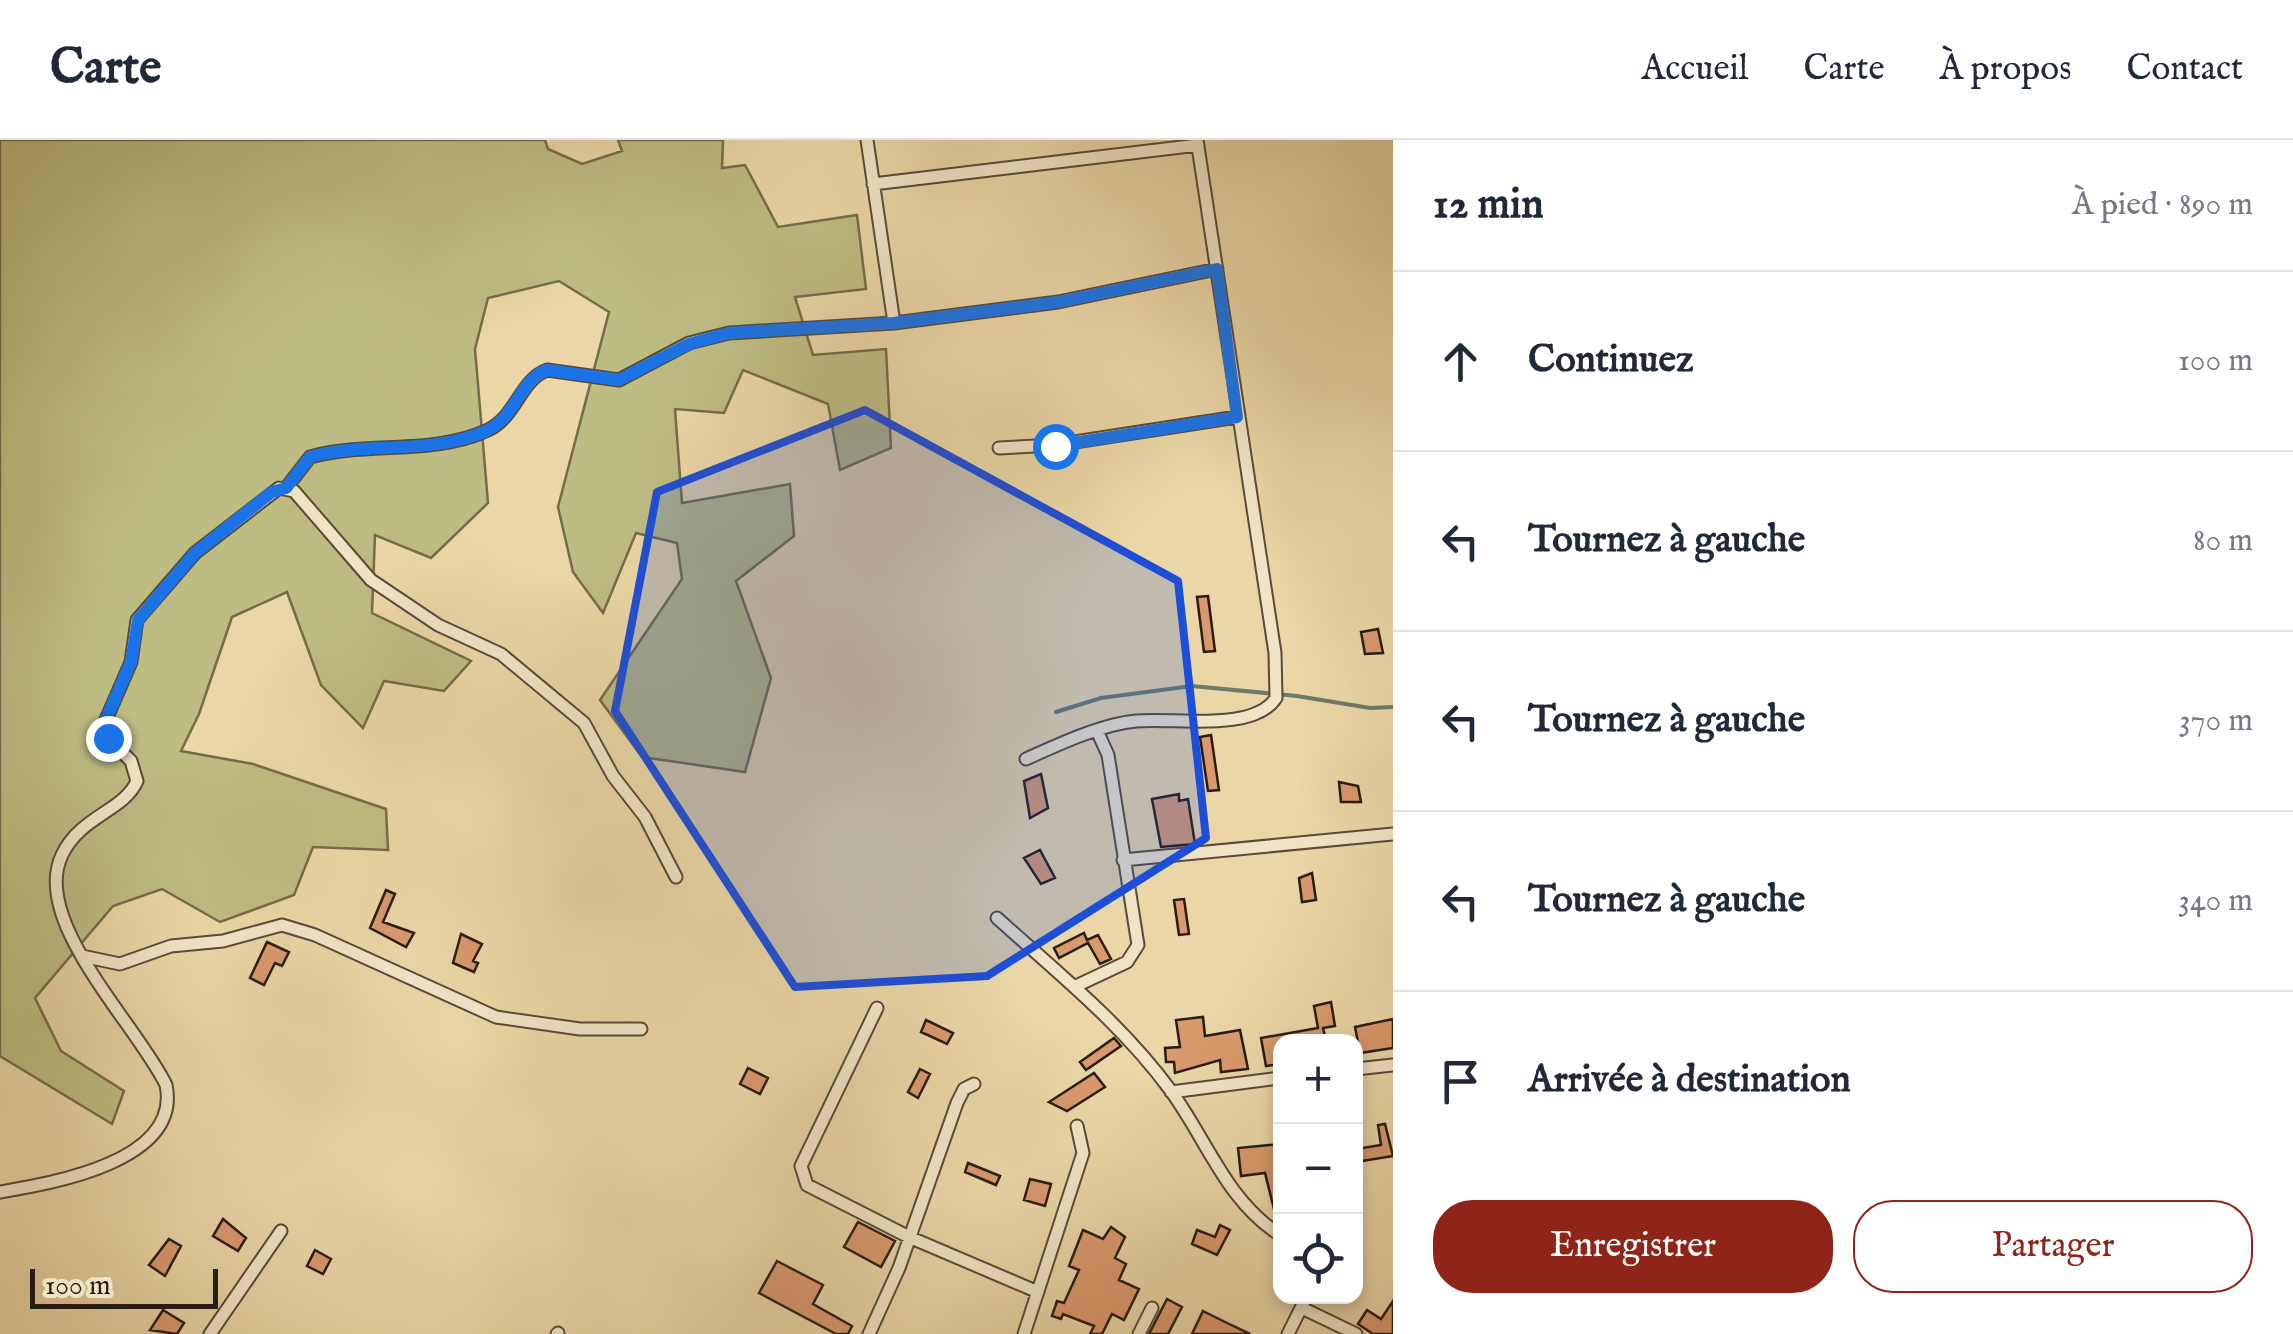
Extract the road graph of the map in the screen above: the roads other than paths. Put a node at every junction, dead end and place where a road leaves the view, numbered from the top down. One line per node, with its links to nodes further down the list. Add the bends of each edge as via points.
1 (867, 140): 3 (street)
2 (1197, 142): 3 (street); 4 (street)
3 (873, 184): 5 (street)
4 (1217, 269): 5 (street, via 1058,302); 6 (street)
5 (894, 323): 8 (street, via 729,333 689,344 619,380 547,370 486,432 425,446 310,457)
6 (1237, 417): 7 (street, via 1055,446); 9 (street, via 1277,695 1256,713 1182,724 1138,720)
7 (999, 448)
8 (286, 488): 13 (street, via 371,580 438,625 501,654 584,723); 15 (street, via 195,553 138,620 131,662 105,722 137,781 82,824 55,877 56,903)
9 (1098, 733): 10 (street); 12 (street, via 1108,755)
10 (1026, 760)
11 (1393, 834): 12 (street)
12 (1122, 860): 16 (street, via 1136,919 1134,955)
13 (676, 877)
14 (997, 918): 16 (street)
15 (82, 956): 18 (street, via 120,964 171,946 282,925 496,1017 580,1029); 25 (street, via 166,1085 160,1129 106,1163)
16 (1076, 986): 23 (street)
17 (878, 1008): 28 (street, via 802,1174 808,1185)
18 (641, 1029)
19 (1393, 1065): 20 (street)
20 (1363, 1068)
21 (1273, 1079): 23 (street)
22 (974, 1084): 28 (street, via 957,1103)
23 (1172, 1092): 27 (street, via 1235,1196)
24 (1078, 1126): 29 (street, via 1083,1153)
25 (0, 1192)
26 (281, 1231): 33 (street)
27 (1273, 1231)
28 (910, 1237): 29 (street); 34 (street)
29 (1038, 1292): 35 (street)
30 (1303, 1304): 37 (street)
31 (1307, 1304): 38 (street)
32 (1152, 1308): 36 (street)
33 (210, 1334)
34 (870, 1334)
35 (1024, 1334)
36 (1138, 1334)
37 (1288, 1334)
38 (1356, 1334)

